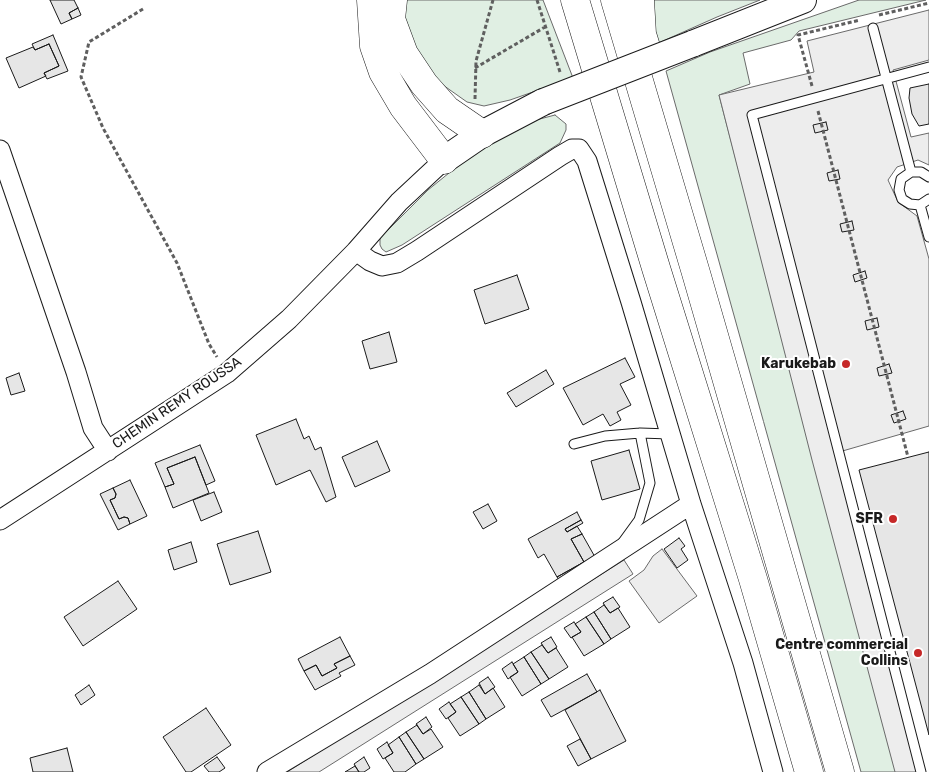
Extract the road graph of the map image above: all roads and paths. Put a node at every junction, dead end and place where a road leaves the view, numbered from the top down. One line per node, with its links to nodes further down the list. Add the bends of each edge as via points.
1 (371, 0): 23 (highway, via 374,46 383,72)
2 (393, 0): 21 (highway, via 391,20 404,54 424,84 447,110)
3 (493, 0): 17 (path)
4 (537, 0): 14 (path)
5 (556, 0): 30 (highway)
6 (575, 0): 30 (highway)
7 (615, 0): 31 (highway)
8 (640, 0): 31 (highway, via 642,34 673,143)
9 (803, 0): 21 (main road, bridge, via 544,102)
10 (929, 3): 12 (path)
11 (143, 8): 32 (path, via 89,42 81,77 103,128 177,263 209,344)
12 (873, 17)
13 (864, 19): 20 (path, via 798,36)
14 (545, 27): 17 (path); 18 (path)
15 (873, 28): 19 (lane)
16 (929, 67): 19 (lane)
17 (476, 68): 21 (path, via 475,100)
18 (562, 77)
19 (887, 79): 20 (lane); 24 (lane)
20 (815, 98): 37 (path); 45 (lane, via 752,115)
21 (490, 129): 23 (main road)
22 (0, 150): 36 (street, via 93,428)
23 (444, 160): 29 (street, CHEMIN REMY ROUSSA, via 399,202)
24 (911, 172): 25 (lane); 27 (lane, via 901,179 900,194 906,202)
25 (929, 176)
26 (929, 199): 27 (lane)
27 (920, 205): 28 (lane)
28 (929, 237)
29 (356, 251): 32 (street, CHEMIN REMY ROUSSA, via 289,319); 34 (street, via 382,266 397,262 560,156 572,149 579,150 587,161)
30 (656, 268): 43 (highway)
31 (696, 273): 44 (highway)
32 (227, 373): 36 (street, CHEMIN REMY ROUSSA)
33 (640, 433): 34 (lane); 35 (lane, via 606,436); 40 (lane, via 650,483 639,520)
34 (670, 434): 38 (street)
35 (574, 444)
36 (108, 450): 39 (street, CHEMIN REMY ROUSSA)
37 (908, 457)
38 (691, 504): 40 (street); 42 (street, via 743,663)
39 (0, 520)
40 (614, 555): 41 (street, via 430,674)
41 (267, 772)
42 (773, 772)
43 (809, 772)
44 (840, 772)
45 (921, 772)

